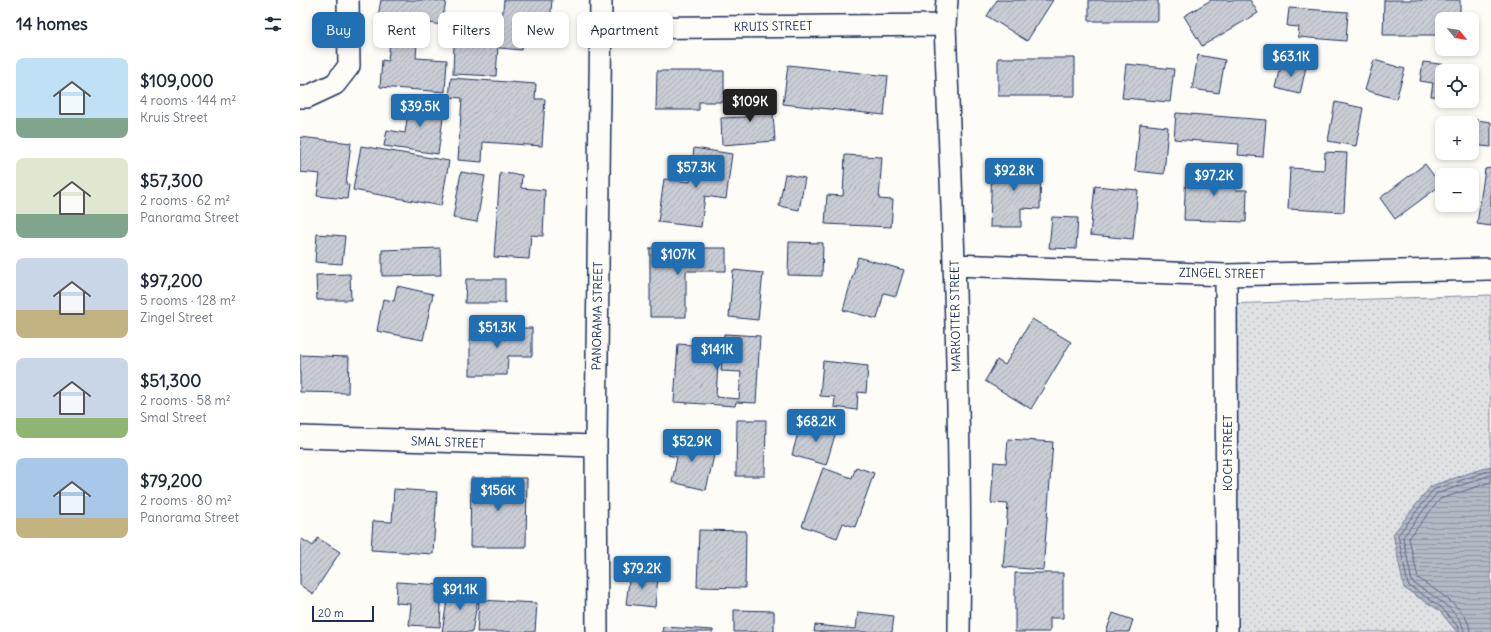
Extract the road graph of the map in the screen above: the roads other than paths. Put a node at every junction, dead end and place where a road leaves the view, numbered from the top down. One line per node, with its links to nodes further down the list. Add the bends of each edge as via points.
1 (348, 0): 8 (street, via 349,66 335,84 307,97)
2 (601, 0): 4 (street, PANORAMA STREET)
3 (946, 0): 5 (street, MARKOTTER STREET)
4 (601, 12)
5 (945, 25): 6 (street, KRUIS STREET); 9 (street, MARKOTTER STREET)
6 (673, 27)
7 (600, 48): 13 (street, PANORAMA STREET)
8 (300, 97)
9 (954, 265): 11 (street, ZINGEL STREET); 15 (street, MARKOTTER STREET, via 961,526)
10 (1491, 269): 11 (street, ZINGEL STREET)
11 (1226, 275): 16 (street, KOCH STREET)
12 (300, 437): 13 (street, SMAL STREET)
13 (596, 446): 14 (street, PANORAMA STREET)
14 (597, 632)
15 (959, 632)
16 (1227, 632)

